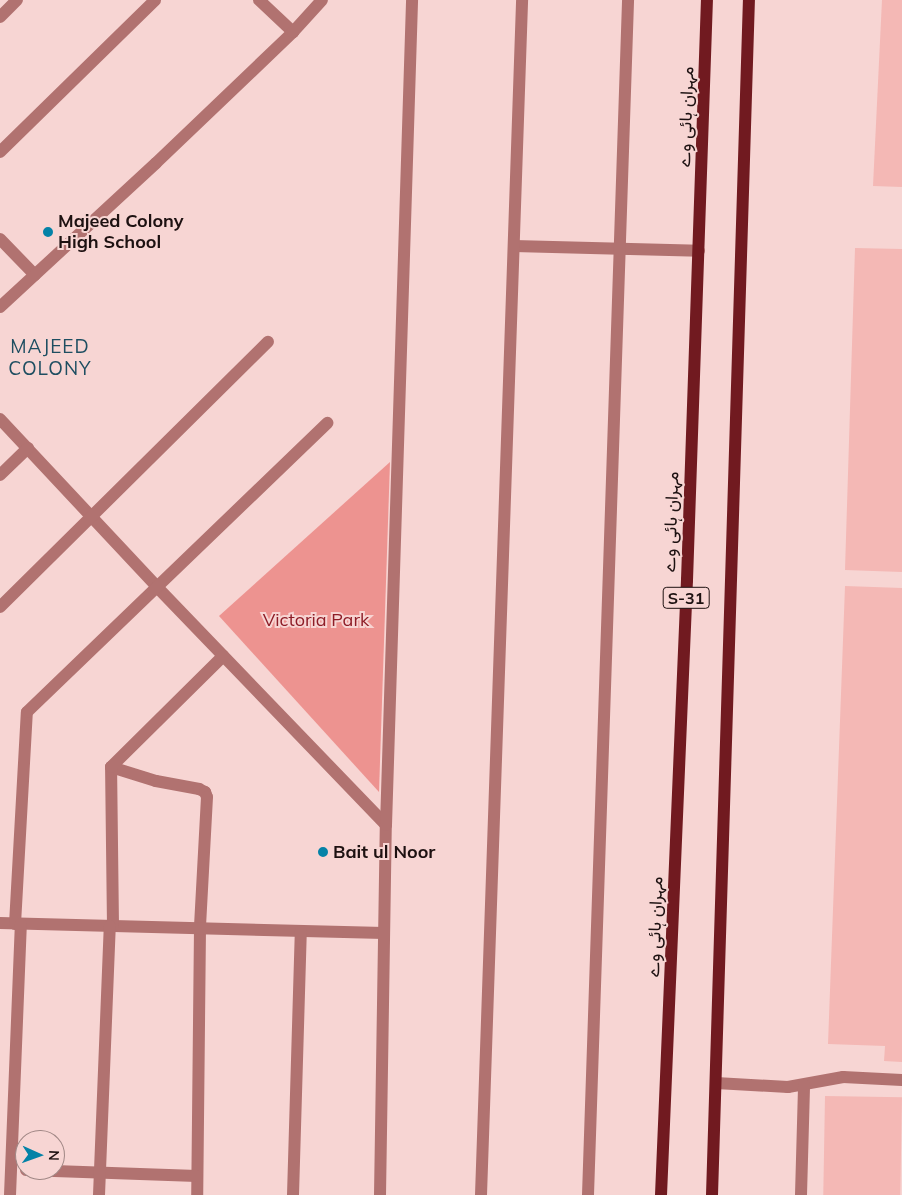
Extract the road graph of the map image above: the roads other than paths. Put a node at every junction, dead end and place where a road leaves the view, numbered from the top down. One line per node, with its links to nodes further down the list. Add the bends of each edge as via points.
1 (17, 0): 10 (street)
2 (155, 0): 12 (street)
3 (259, 0): 11 (street)
4 (322, 0): 11 (street)
5 (412, 0): 29 (street)
6 (522, 0): 14 (street)
7 (628, 0): 15 (street)
8 (707, 0): 16 (main road, مہران ہائی وے / S-31)
9 (749, 0): 37 (main road, S-31)
10 (0, 17)
11 (292, 32): 17 (street)
12 (0, 152)
13 (0, 239): 17 (street)
14 (514, 246): 15 (street); 48 (street)
15 (622, 249): 16 (street); 49 (street)
16 (699, 251): 50 (main road, مہران ہائی وے / S-31)
17 (35, 275): 18 (street)
18 (0, 307)
19 (268, 342): 24 (street)
20 (0, 419): 22 (street)
21 (327, 423): 25 (street)
22 (28, 448): 23 (street); 24 (street)
23 (0, 475)
24 (91, 517): 25 (street); 26 (street)
25 (157, 587): 27 (street); 31 (street, via 27,712)
26 (0, 607)
27 (223, 656): 28 (street); 29 (street)
28 (111, 767): 32 (street); 33 (street, via 205,792)
29 (386, 825): 35 (street)
30 (0, 923): 31 (street)
31 (18, 924): 32 (street); 39 (street)
32 (112, 926): 33 (street); 41 (street)
33 (200, 928): 34 (street); 42 (street)
34 (301, 931): 35 (street); 46 (street)
35 (384, 933): 47 (street)
36 (902, 1080): 38 (street, via 842,1077)
37 (716, 1083): 38 (street); 51 (main road, S-31)
38 (804, 1085): 52 (street)
39 (6, 1169): 43 (street)
40 (65, 1172): 41 (street)
41 (100, 1173): 42 (street); 44 (street)
42 (197, 1176): 45 (street)
43 (10, 1195)
44 (100, 1195)
45 (197, 1195)
46 (293, 1195)
47 (380, 1195)
48 (481, 1195)
49 (588, 1195)
50 (661, 1195)
51 (712, 1195)
52 (801, 1195)

